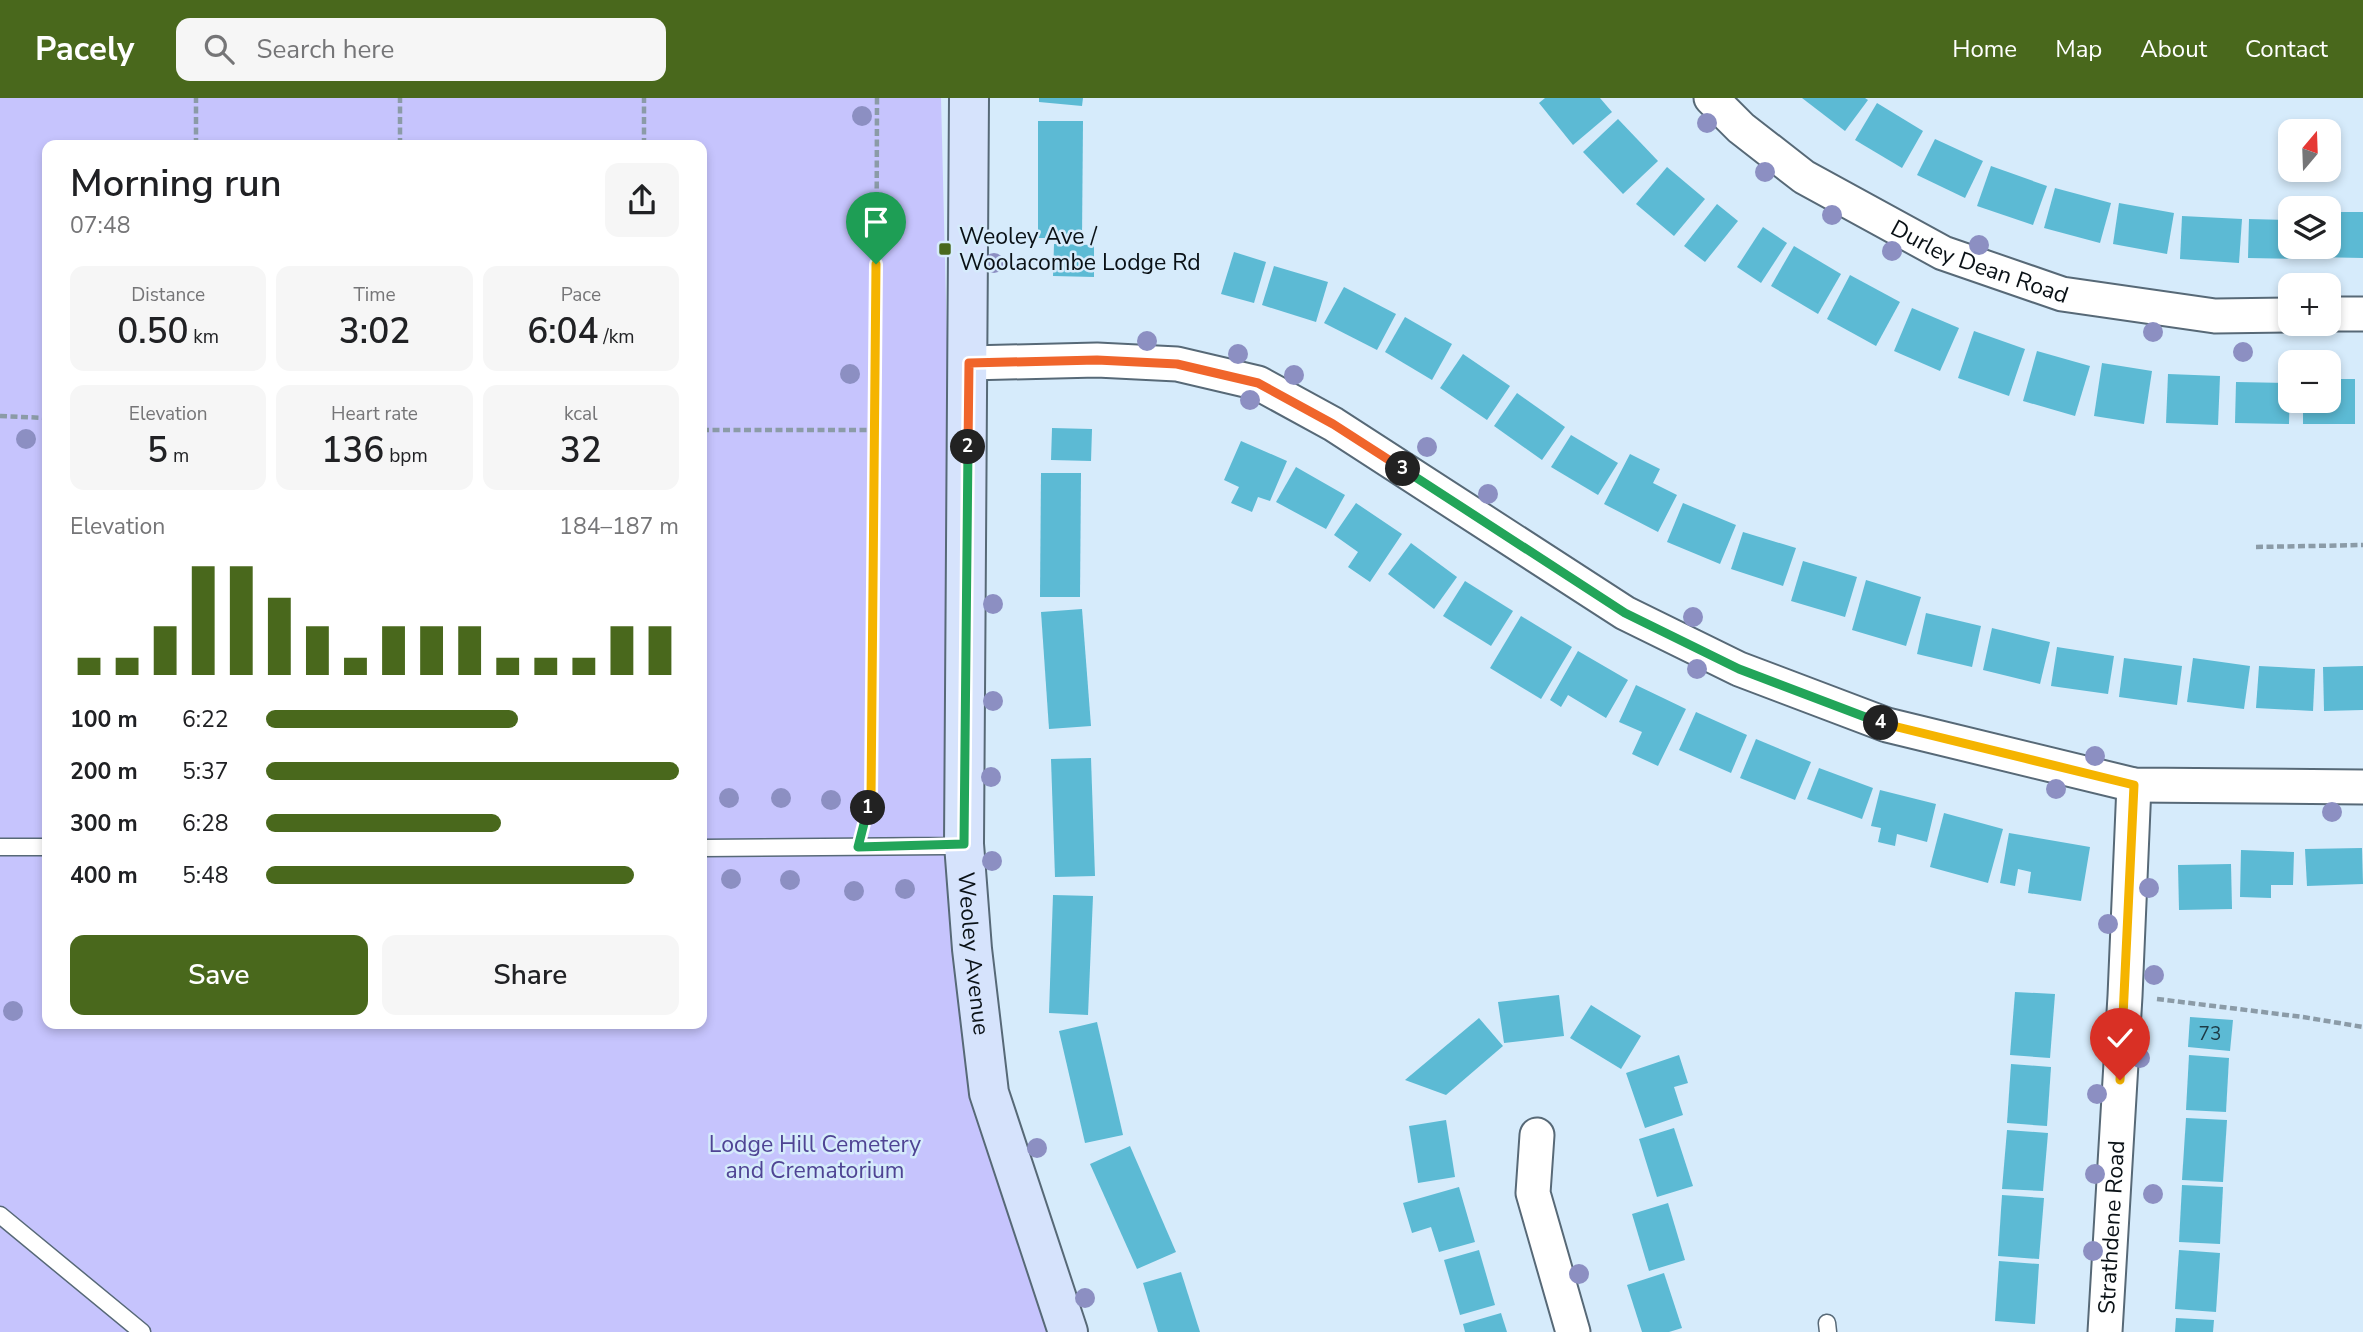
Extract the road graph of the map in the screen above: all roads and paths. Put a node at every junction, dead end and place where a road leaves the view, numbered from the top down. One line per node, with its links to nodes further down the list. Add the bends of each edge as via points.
1 (196, 98): 7 (path)
2 (400, 98): 8 (path)
3 (644, 98): 9 (path)
4 (877, 98): 17 (path)
5 (969, 98): 13 (street, Weoley Avenue)
6 (1711, 98): 12 (street, Durley Dean Road, via 1804,177 1943,253 2062,294 2215,316)
7 (196, 140)
8 (400, 140)
9 (644, 140)
10 (2341, 314): 11 (street)
11 (2363, 314)
12 (2278, 315)
13 (969, 363): 20 (street, via 1097,360 1177,364 1258,383 1333,424 1625,613 1739,669 1887,725); 22 (street, Weoley Avenue)
14 (0, 416): 15 (path)
15 (42, 418)
16 (707, 429): 17 (path)
17 (876, 430): 25 (path, via 871,799)
18 (2363, 545): 19 (path)
19 (2256, 547)
20 (2134, 785): 21 (street); 27 (street, Strathdene Road)
21 (2363, 787)
22 (964, 844): 25 (lane); 32 (street, Weoley Avenue, via 989,1093)
23 (0, 847): 24 (lane)
24 (42, 847)
25 (858, 847): 26 (lane)
26 (707, 848)
27 (2125, 996): 28 (path); 34 (street, Strathdene Road)
28 (2363, 1027)
29 (1537, 1135): 33 (street, via 1533,1193)
30 (0, 1215): 31 (lane)
31 (142, 1332)
32 (1068, 1332)
33 (1573, 1332)
34 (2105, 1332)

